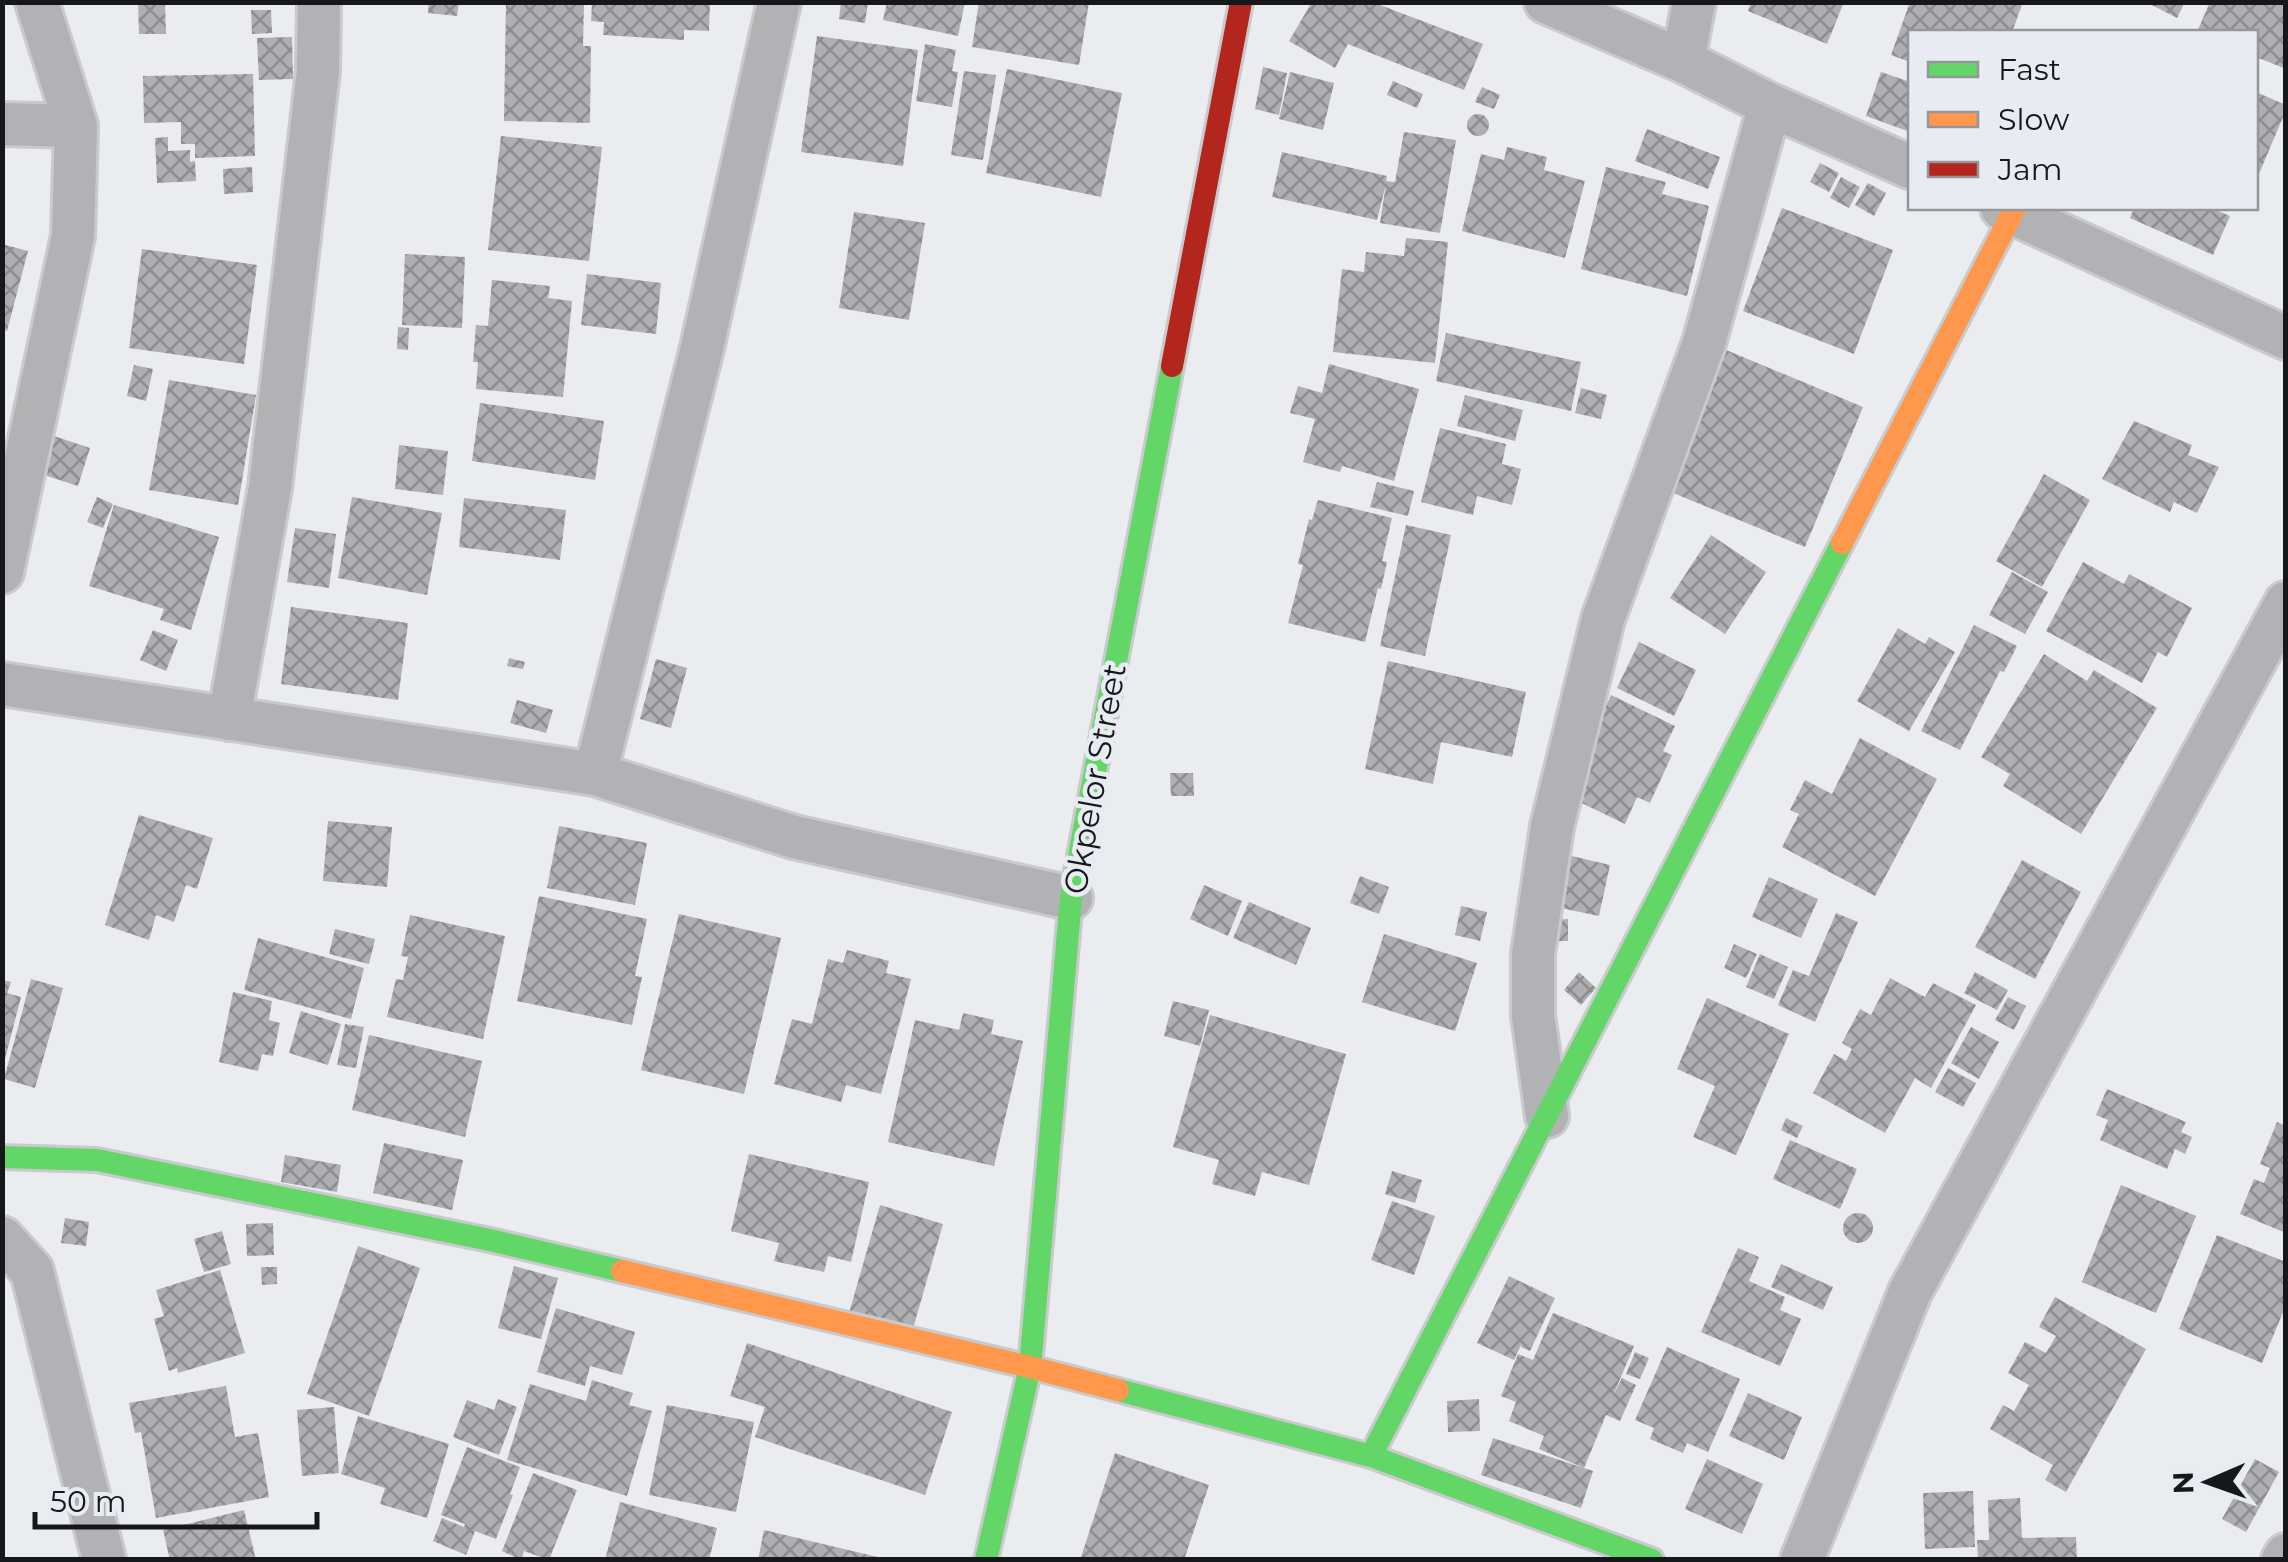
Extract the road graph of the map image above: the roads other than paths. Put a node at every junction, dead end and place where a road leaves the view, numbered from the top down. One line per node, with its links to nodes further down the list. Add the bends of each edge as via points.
1 (37, 2): 10 (street)
2 (320, 2): 17 (street, via 318,71 270,488)
3 (779, 2): 18 (street, via 702,348)
4 (1241, 2): 19 (street, Okpelor Street)
5 (1546, 2): 7 (street)
6 (1694, 2): 7 (street)
7 (1684, 61): 8 (street)
8 (1770, 105): 11 (street); 20 (street, via 1704,342 1603,619 1552,827 1532,954)
9 (2, 124): 10 (street)
10 (76, 126): 14 (street, via 73,236)
11 (1908, 166)
12 (2008, 210): 13 (street); 20 (street)
13 (2286, 338)
14 (2, 572)
15 (2286, 604): 28 (street, via 1910,1292)
16 (2, 684): 17 (street)
17 (229, 719): 18 (street)
18 (595, 774): 19 (street, via 794,838)
19 (1072, 898): 23 (street, Okpelor Street)
20 (1547, 1116): 24 (street)
21 (2, 1157): 23 (street, via 97,1160 471,1236)
22 (2, 1238): 25 (street, via 32,1271)
23 (1030, 1367): 24 (street); 26 (street, Okpelor Street)
24 (1371, 1456): 27 (street)
25 (104, 1560)
26 (986, 1560)
27 (1652, 1560)
28 (1802, 1560)

